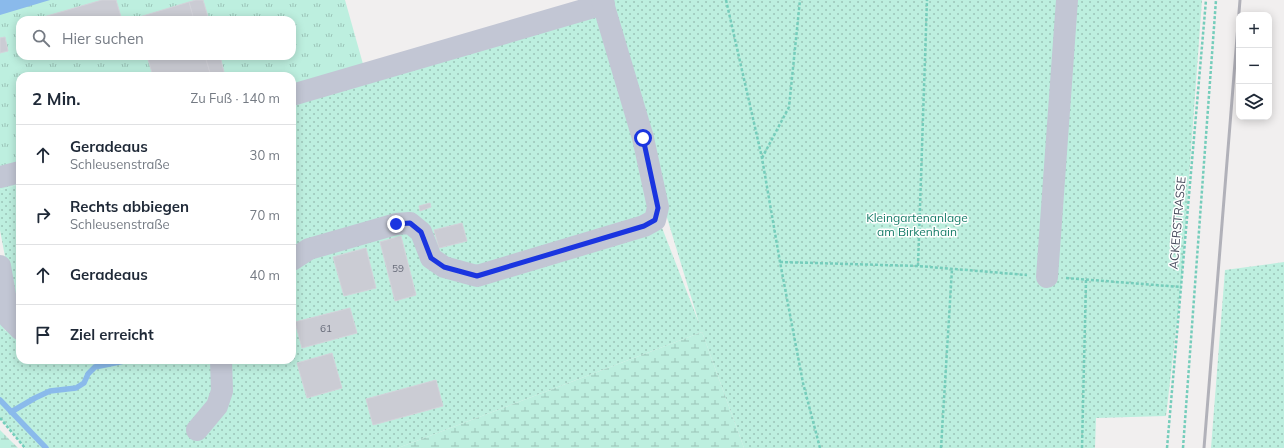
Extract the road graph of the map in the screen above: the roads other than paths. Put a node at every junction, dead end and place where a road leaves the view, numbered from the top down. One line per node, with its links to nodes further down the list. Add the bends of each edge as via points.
1 (1067, 0): 8 (lane)
2 (603, 2): 3 (lane); 6 (lane, via 643,138 658,208 655,220 644,226 477,276 444,267 431,258 421,232 410,223 396,224 309,249)
3 (296, 94)
4 (16, 173): 5 (lane)
5 (0, 177)
6 (296, 257)
7 (0, 266): 9 (lane, via 9,318)
8 (1047, 276)
9 (16, 325)
10 (221, 364): 11 (lane, via 222,391 217,406)
11 (197, 430)

